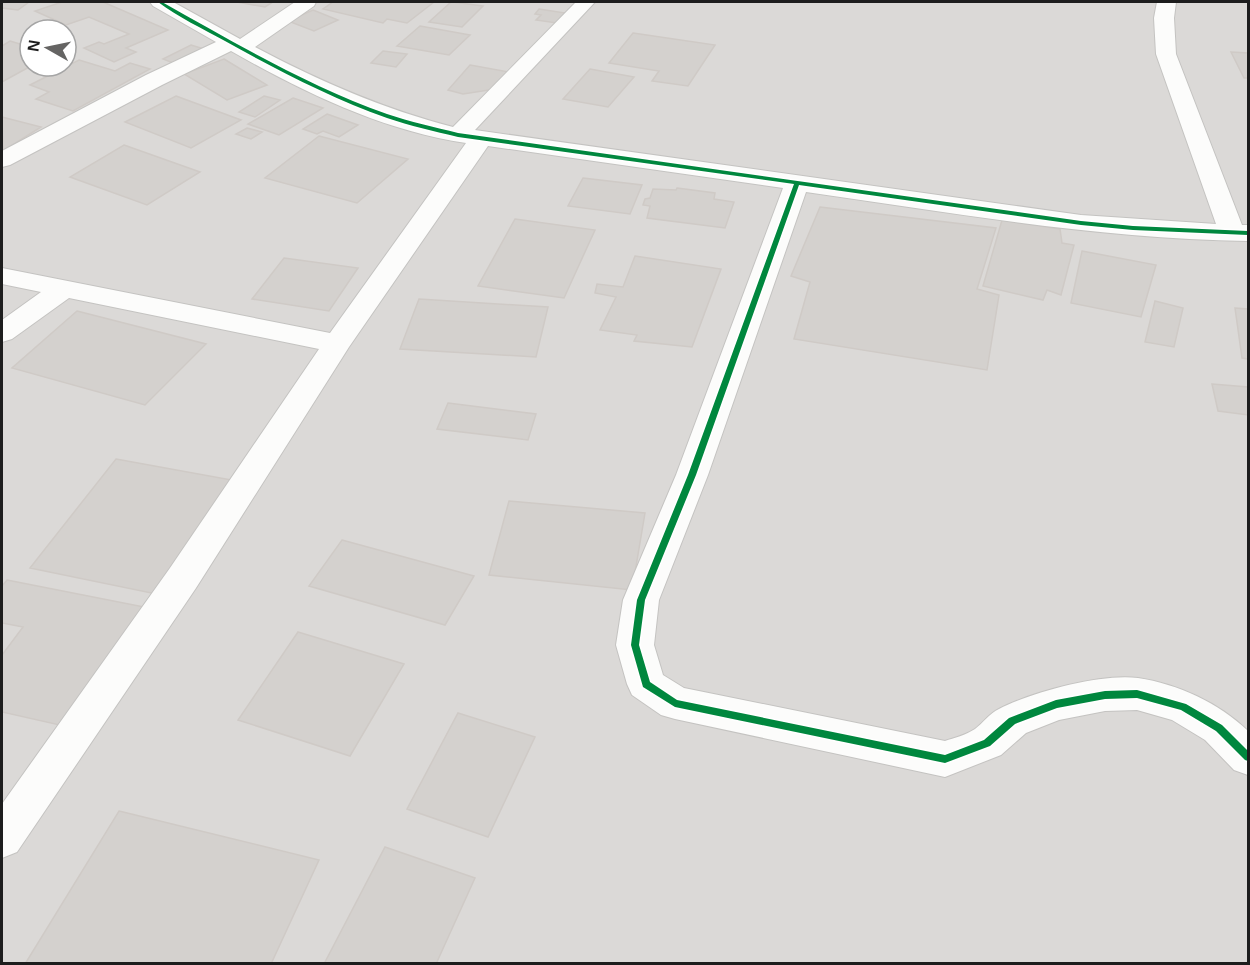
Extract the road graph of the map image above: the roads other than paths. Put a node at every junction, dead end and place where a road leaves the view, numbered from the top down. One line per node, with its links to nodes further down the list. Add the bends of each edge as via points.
1 (160, 2): 5 (street)
2 (307, 2): 5 (street)
3 (586, 2): 6 (street)
4 (1167, 2): 9 (street, via 1166,54)
5 (236, 45): 6 (street, via 380,114); 7 (street, via 144,85)
6 (470, 137): 8 (street); 13 (street)
7 (2, 160)
8 (796, 183): 9 (street, via 1081,223); 14 (street, via 692,475 642,600 635,645 646,684 675,703 945,759 987,743 1012,721 1056,704 1137,694 1183,706 1219,728)
9 (1240, 233)
10 (2, 276): 11 (street)
11 (63, 289): 12 (street); 13 (street)
12 (2, 333)
13 (337, 344): 15 (street, via 183,578)
14 (1248, 757)
15 (2, 838)

